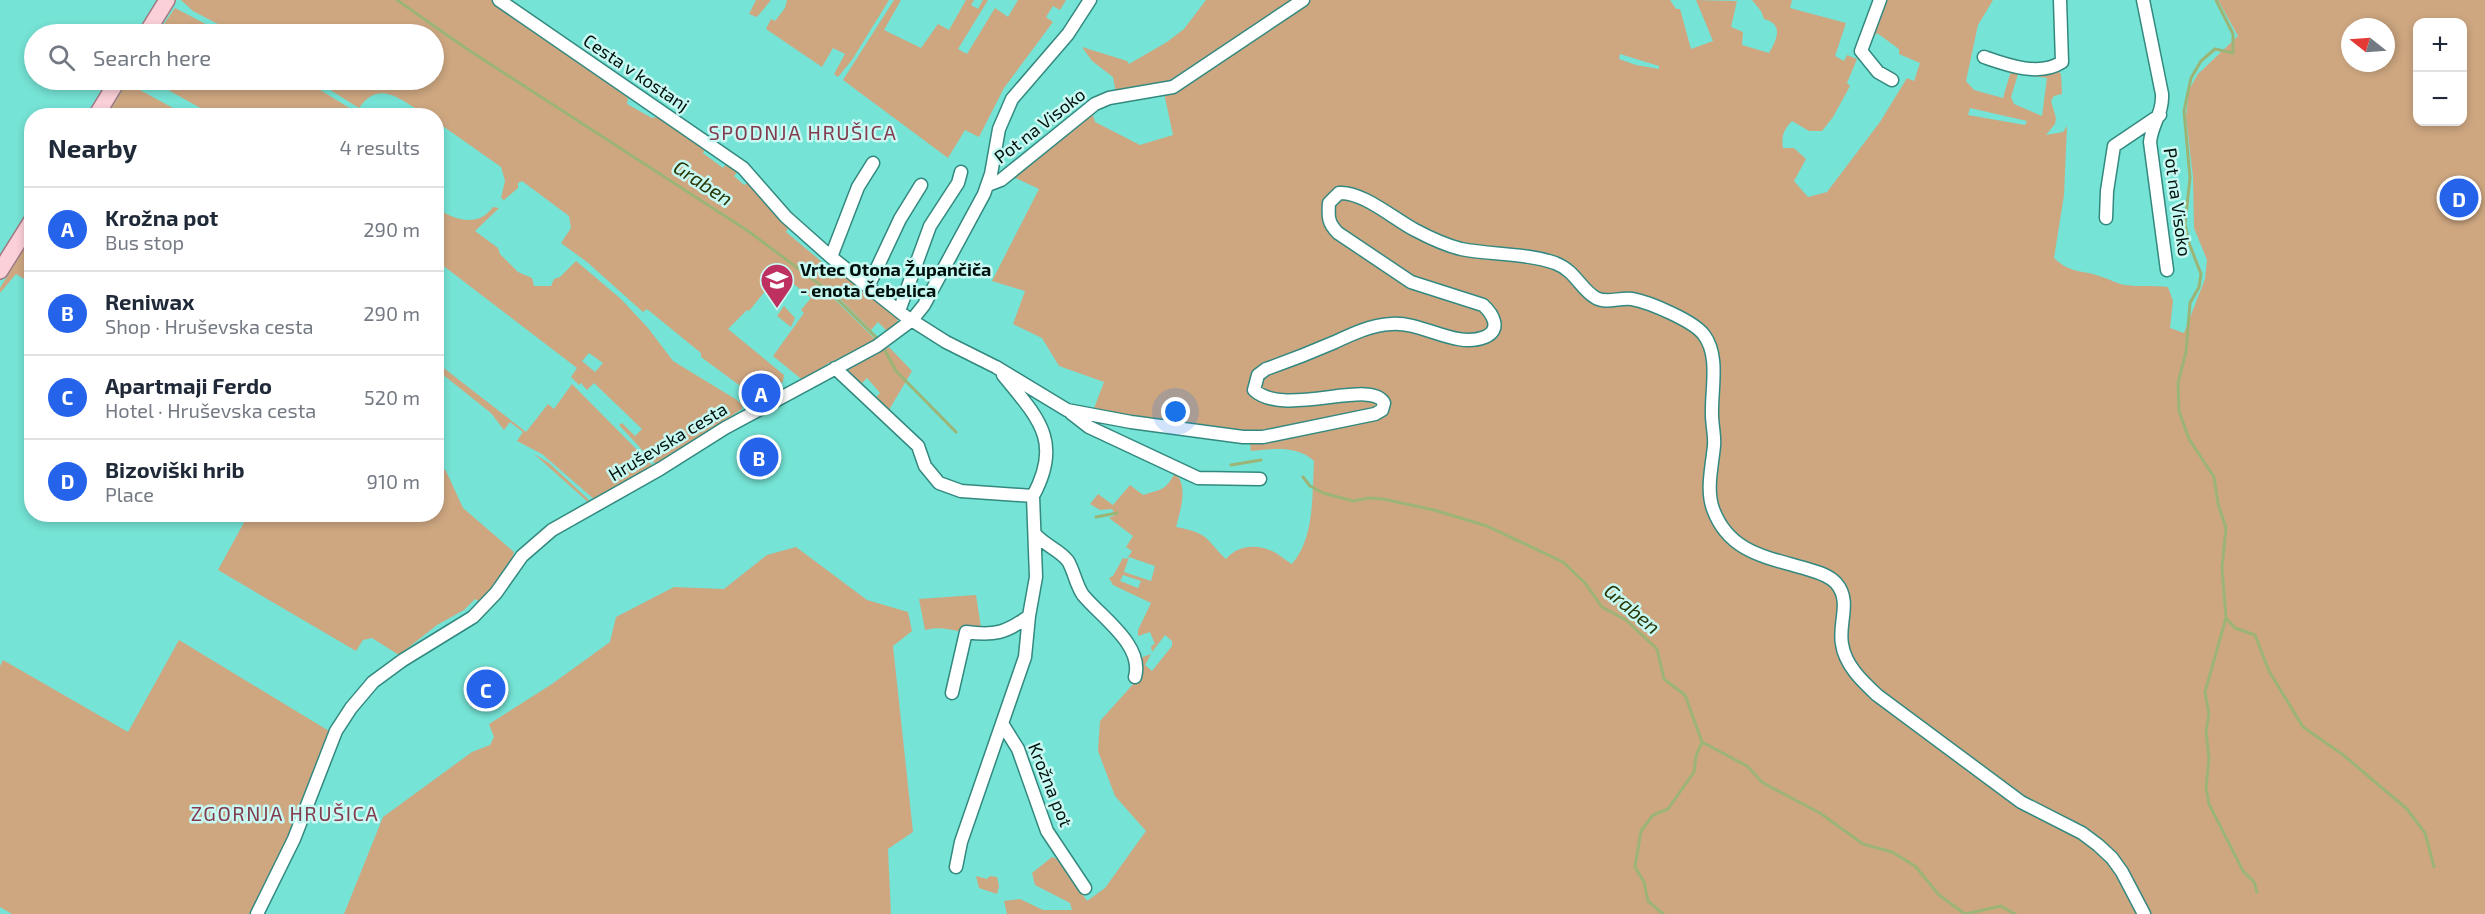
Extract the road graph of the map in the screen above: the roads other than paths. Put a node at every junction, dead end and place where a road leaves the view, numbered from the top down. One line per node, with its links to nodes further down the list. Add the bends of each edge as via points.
1 (167, 0): 8 (main road)
2 (499, 0): 20 (street, Cesta v kostanj, via 742,168 786,217)
3 (1090, 0): 17 (street, Hruševska cesta, via 1060,44 1012,99 999,129)
4 (1303, 0): 17 (street, Pot na Visoko, via 1173,87 1095,104 1001,180)
5 (1880, 0): 10 (street, via 1861,51 1878,72)
6 (2060, 0): 9 (street, via 2062,62 2039,69)
7 (2143, 0): 13 (street, Pot na Visoko, via 2163,94)
8 (152, 24)
9 (1984, 57)
10 (1892, 80)
11 (112, 90): 12 (main road)
12 (101, 108)
13 (2161, 114): 18 (street, via 2114,146); 22 (street, Pot na Visoko, via 2150,142)
14 (873, 163): 20 (street, via 858,187)
15 (961, 172): 24 (street, via 930,226)
16 (921, 185): 23 (street)
17 (988, 185): 25 (street, Hruševska cesta, via 924,305)
18 (2106, 218)
19 (24, 232): 21 (main road)
20 (831, 257): 23 (street, Cesta v kostanj)
21 (0, 270)
22 (2168, 270)
23 (868, 287): 24 (street, Cesta v kostanj)
24 (899, 311): 25 (street, Cesta v kostanj)
25 (912, 320): 26 (street); 27 (street, Hruševska cesta, via 881,344)
26 (996, 367): 28 (street); 30 (street, via 1031,408 1046,439 1048,458)
27 (835, 368): 30 (street, via 918,446 925,466 939,483 960,491); 38 (street, Hruševska cesta, via 552,530 522,556 473,617 373,682 336,731 294,839)
28 (1067, 410): 29 (street, via 1089,427 1190,475 1223,480); 39 (street, via 1153,425 1263,437 1375,414 1383,408 1382,399 1373,393 1316,400 1267,398 1254,390 1258,375 1266,369 1353,333 1392,323 1464,340 1487,336 1493,330 1492,312 1483,305 1411,282 1338,233 1329,224 1328,214 1329,203 1339,193 1360,197 1445,244 1554,263 1568,269 1596,298 1631,298 1651,305 1695,326 1707,338 1713,360 1712,506 1732,540 1746,550 1835,582 1845,606 1842,645 1859,678 1877,696 2021,802 2098,845 2122,872)
29 (1260, 479)
30 (1033, 496): 31 (street)
31 (1035, 535): 32 (street, via 1036,577); 33 (street, via 1068,561 1082,593 1115,626 1131,651 1137,668)
32 (1029, 616): 34 (street, via 1002,632 966,632); 35 (street, via 1025,657)
33 (1135, 677)
34 (952, 693)
35 (1003, 725): 36 (street); 37 (street, Krožna pot, via 1018,749 1047,831)
36 (956, 867)
37 (1085, 888)
38 (256, 914)
39 (2144, 914)

